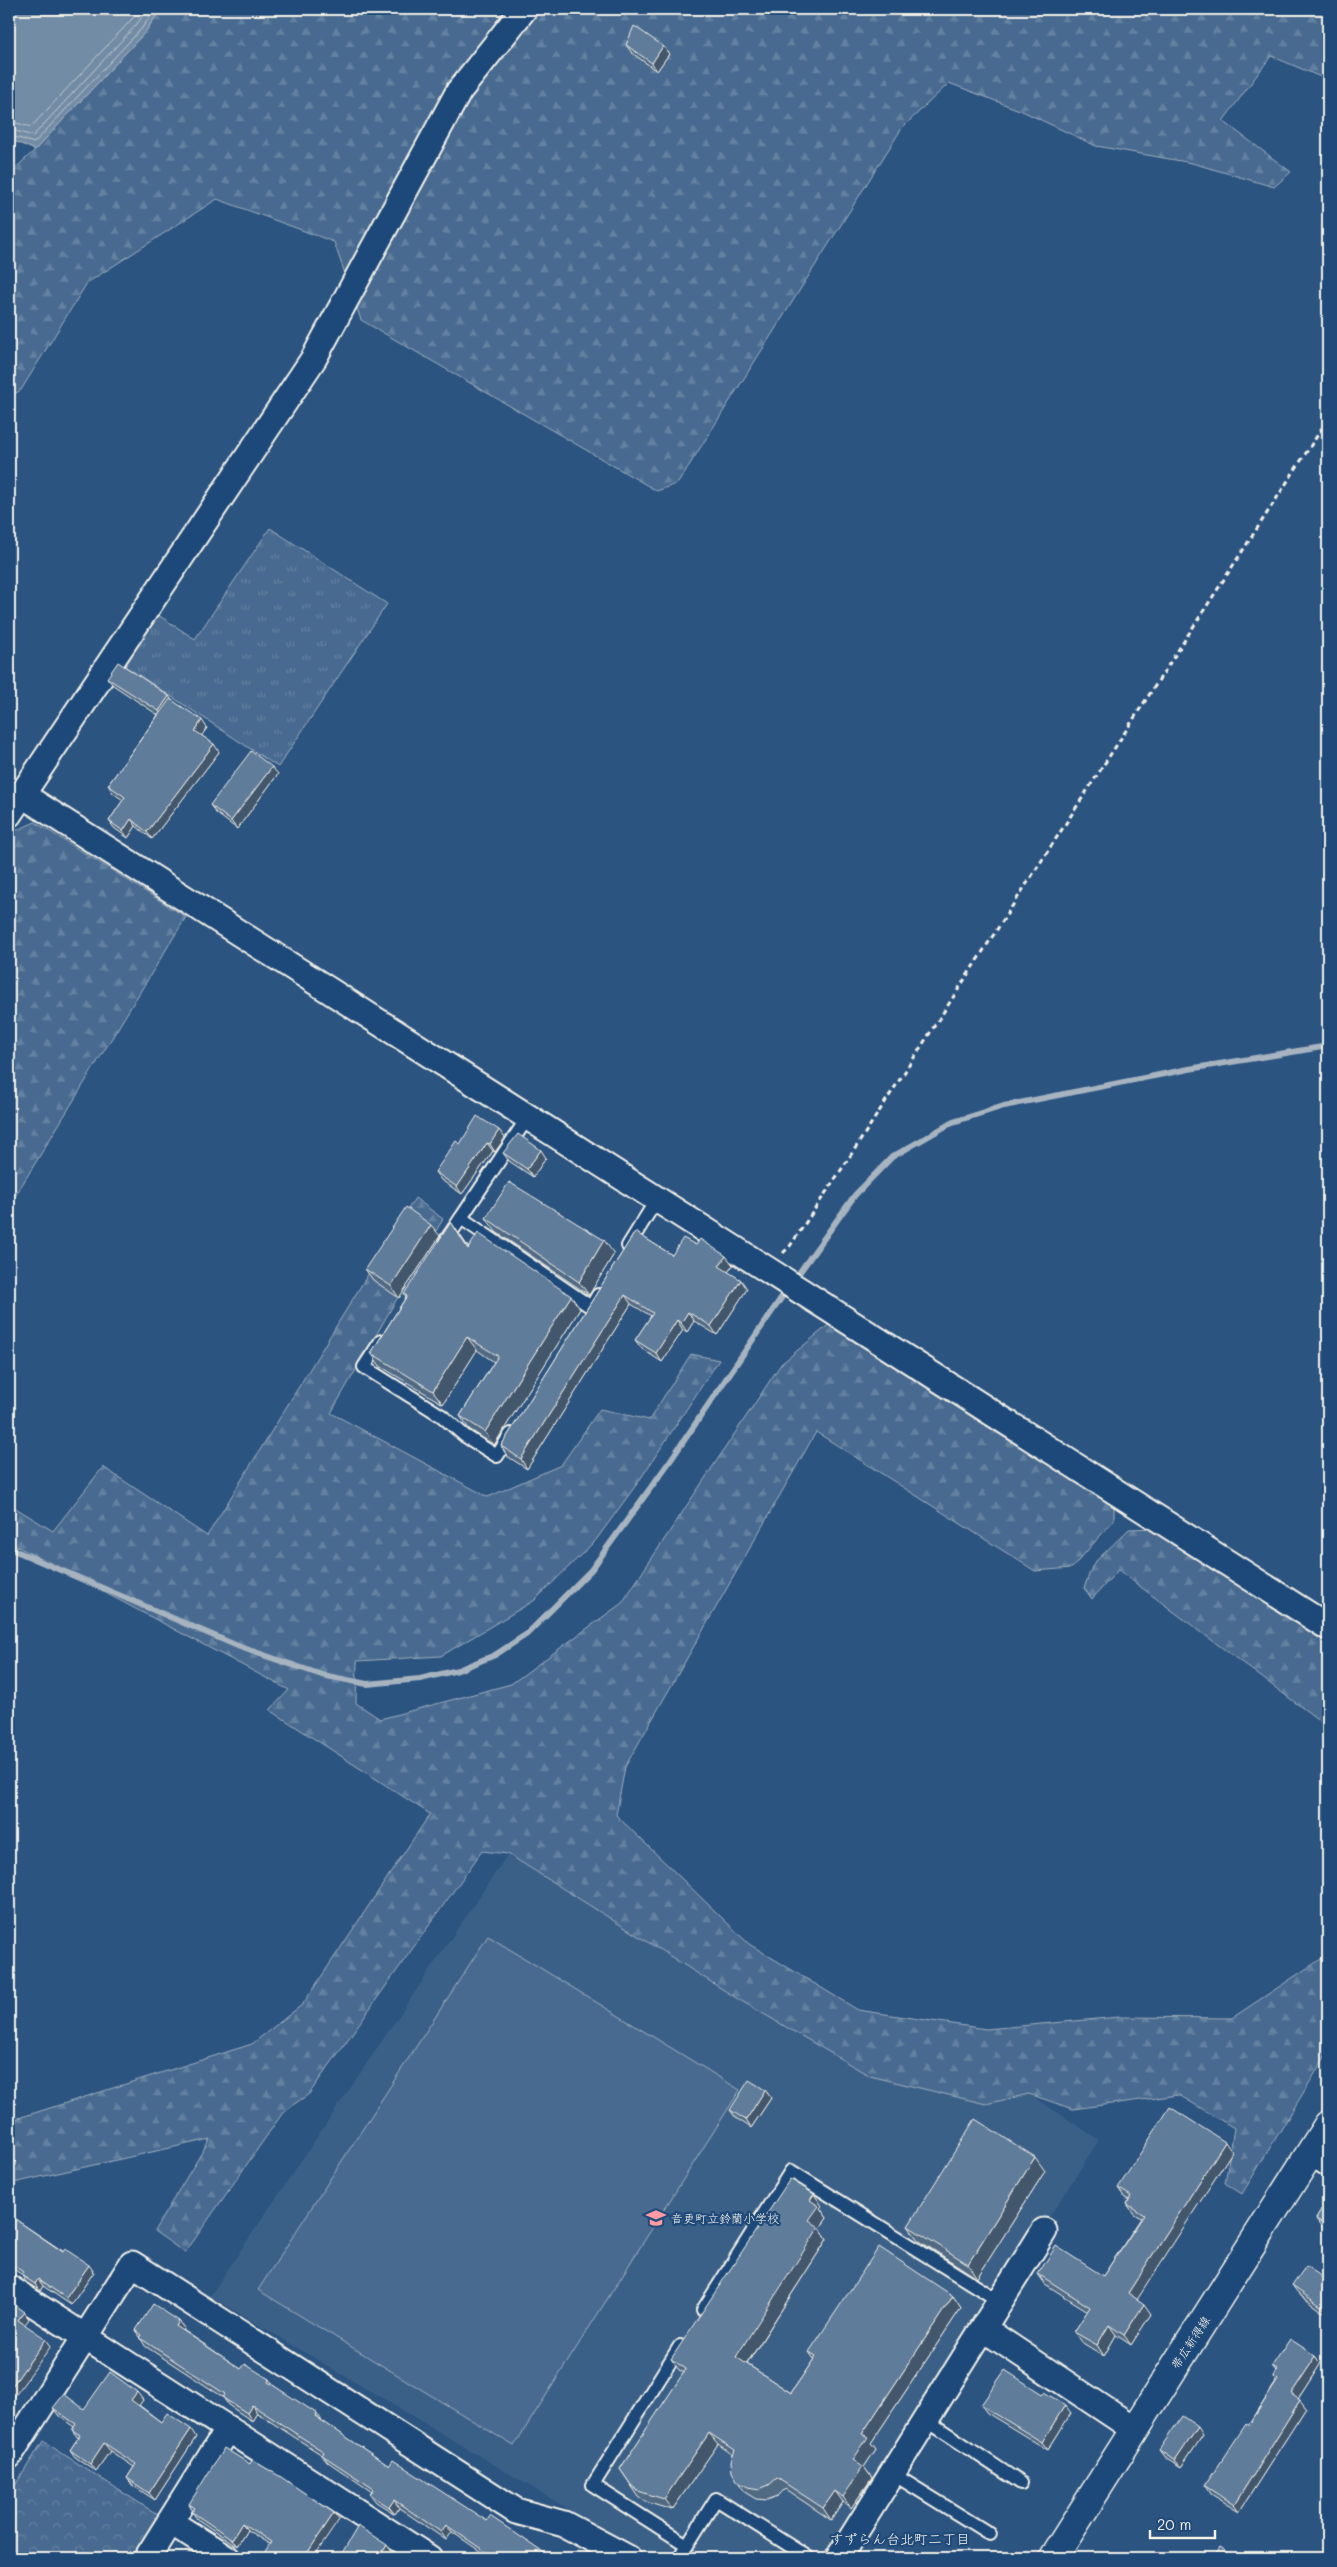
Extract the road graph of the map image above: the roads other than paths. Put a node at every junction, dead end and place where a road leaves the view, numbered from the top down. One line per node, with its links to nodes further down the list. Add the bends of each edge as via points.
1 (524, 9): 2 (street, via 459,92 314,358)
2 (15, 804): 3 (street)
3 (528, 1117): 4 (street); 5 (lane)
4 (657, 1199): 7 (lane); 11 (street)
5 (461, 1218): 6 (lane); 8 (lane, via 588,1311)
6 (441, 1249)
7 (622, 1258)
8 (606, 1282)
9 (389, 1327): 10 (lane, via 364,1367 442,1416 465,1436 497,1456)
10 (518, 1423)
11 (1328, 1627)
12 (1328, 2125): 13 (main road, 帯広新得線)
13 (1318, 2164): 23 (main road, 帯広新得線)
14 (1044, 2231): 16 (street)
15 (9, 2288): 20 (street)
16 (1001, 2302): 17 (lane, via 791,2171); 18 (street)
17 (697, 2320)
18 (984, 2329): 21 (street); 23 (street)
19 (687, 2336): 30 (lane, via 593,2485)
20 (87, 2338): 22 (street); 24 (street); 34 (street, via 132,2264 516,2511 564,2524)
21 (926, 2420): 26 (street); 27 (lane)
22 (228, 2429): 28 (street); 33 (street)
23 (1134, 2429): 38 (main road, 帯広新得線)
24 (16, 2431): 25 (street)
25 (9, 2456)
26 (892, 2474): 29 (lane); 37 (street)
27 (1021, 2484)
28 (170, 2522): 31 (street); 32 (street)
29 (990, 2534)
30 (687, 2545): 35 (lane); 36 (lane, via 716,2500)
31 (147, 2558)
32 (227, 2558)
33 (429, 2558)
34 (628, 2558)
35 (679, 2558)
36 (809, 2558)
37 (839, 2558)
38 (1052, 2558)

